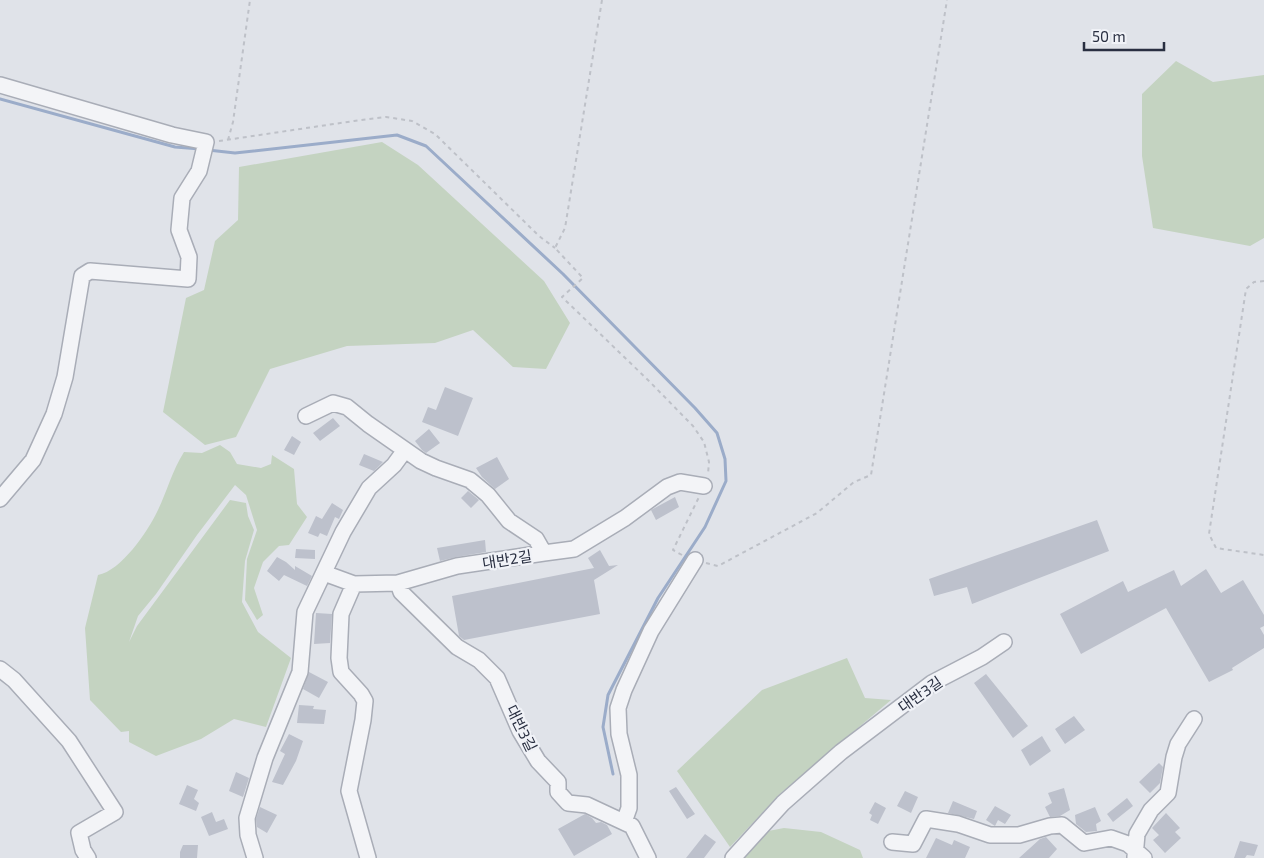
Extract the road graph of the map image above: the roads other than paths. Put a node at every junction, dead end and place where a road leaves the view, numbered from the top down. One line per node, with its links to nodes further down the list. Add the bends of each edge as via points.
1 (0, 85): 5 (street, via 206,142 199,171 182,198 180,230 189,257 188,279 90,271 82,276 65,377 54,414 33,460)
2 (306, 416): 3 (street, 대반2길, via 333,403 347,407)
3 (405, 450): 6 (street, 대반2길, via 436,468 470,480 488,495 509,521 536,539); 8 (street, via 369,488)
4 (704, 486): 6 (street, via 680,482 667,487 574,550)
5 (0, 499)
6 (544, 552): 9 (street, 대반2길, via 457,566)
7 (695, 560): 14 (street, via 652,631 618,708 619,734 629,775)
8 (324, 573): 10 (street, 대반2길); 18 (street, via 305,612 300,672 265,758 247,818)
9 (398, 583): 10 (street, 대반2길); 14 (street, 대반3길, via 401,592 457,647 479,660 497,678 520,731 538,760 558,782 558,792 568,803 587,804)
10 (354, 584): 19 (street, via 341,614 339,658 341,672 364,701 349,791)
11 (1004, 642): 21 (street, 대반3길, via 932,683 841,752 783,804)
12 (0, 669): 17 (street, via 69,741 115,812 79,833)
13 (1194, 719): 16 (street, via 1178,744 1168,794 1151,810 1137,834)
14 (624, 822): 20 (street, 대반3길, via 632,826)
15 (892, 842): 16 (street, via 913,844 926,819 958,824 990,835 1019,835 1062,825 1084,843 1111,838 1128,844)
16 (1139, 856)
17 (88, 858)
18 (255, 858)
19 (368, 858)
20 (648, 858)
21 (733, 858)

